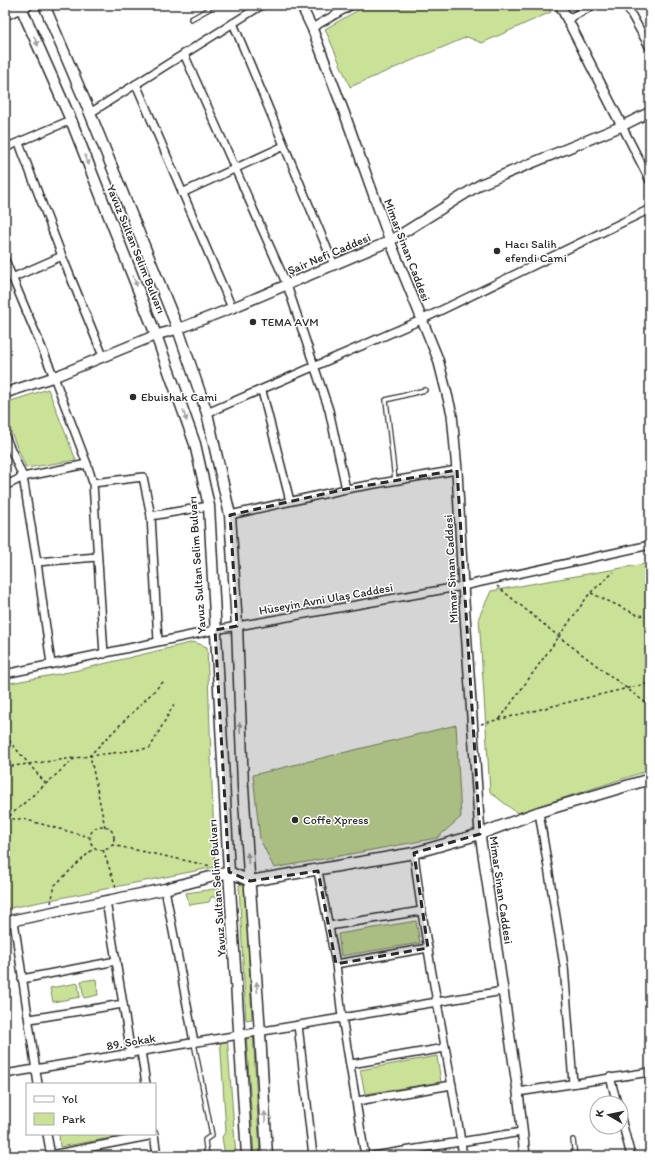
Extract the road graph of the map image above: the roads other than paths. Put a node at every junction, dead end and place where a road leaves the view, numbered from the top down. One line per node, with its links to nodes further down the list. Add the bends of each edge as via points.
1 (44, 5): 19 (main road, Yavuz Sultan Selim Bulvarı)
2 (207, 5): 12 (lane, via 210,9)
3 (262, 5): 13 (street)
4 (301, 5): 14 (street, Mimar Sinan Caddesi)
5 (352, 5): 14 (street)
6 (560, 5): 11 (street)
7 (594, 5): 11 (street)
8 (626, 5): 15 (street)
9 (23, 6): 10 (street); 20 (main road, Yavuz Sultan Selim Bulvarı, one-way to 20)
10 (5, 15)
11 (568, 19): 21 (street)
12 (191, 20)
13 (233, 23): 16 (street); 23 (street)
14 (312, 28): 29 (street, Mimar Sinan Caddesi)
15 (650, 48)
16 (184, 54): 17 (street); 25 (street)
17 (136, 84): 19 (street); 27 (street)
18 (650, 112): 21 (street, Şair Nefi Caddesi)
19 (90, 113): 37 (main road, Yavuz Sultan Selim Bulvarı)
20 (70, 120): 22 (street); 38 (main road, Yavuz Sultan Selim Bulvarı, one-way to 38)
21 (622, 126): 26 (street); 29 (street, Şair Nefi Caddesi, via 481,184)
22 (19, 143): 24 (street); 30 (street)
23 (284, 146): 25 (street); 32 (street)
24 (5, 148)
25 (235, 170): 27 (street); 34 (street)
26 (650, 181)
27 (182, 193): 35 (street)
28 (650, 209): 36 (street)
29 (390, 241): 32 (street, Şair Nefi Caddesi); 36 (street, Mimar Sinan Caddesi)
30 (62, 256): 33 (street); 39 (street)
31 (5, 260): 33 (street)
32 (334, 265): 34 (street, Şair Nefi Caddesi)
33 (12, 278): 41 (street)
34 (287, 285): 35 (street, Şair Nefi Caddesi); 40 (street)
35 (232, 308): 37 (street, Şair Nefi Caddesi)
36 (421, 320): 40 (street); 48 (street, Mimar Sinan Caddesi, via 438,359 452,414)
37 (178, 329): 38 (street, Şair Nefi Caddesi); 45 (main road, Yavuz Sultan Selim Bulvarı)
38 (156, 335): 39 (street, Şair Nefi Caddesi); 55 (main road, Yavuz Sultan Selim Bulvarı, one-way to 55, via 195,444)
39 (104, 356): 41 (street, Şair Nefi Caddesi)
40 (316, 366): 43 (street); 53 (street, via 330,410)
41 (54, 377): 44 (street, Şair Nefi Caddesi); 47 (street)
42 (425, 390): 50 (lane, via 386,400)
43 (262, 391): 45 (street); 54 (street)
44 (5, 393)
45 (207, 413): 56 (main road, Yavuz Sultan Selim Bulvarı)
46 (5, 436): 49 (street)
47 (87, 464): 49 (street); 51 (street)
48 (457, 470): 50 (street); 61 (street, Mimar Sinan Caddesi)
49 (23, 477): 52 (street); 60 (street)
50 (395, 480): 53 (street)
51 (93, 483): 57 (street, via 143,477); 59 (street)
52 (5, 486)
53 (346, 489): 54 (street)
54 (290, 501): 56 (street)
55 (209, 506): 57 (street); 63 (main road, Yavuz Sultan Selim Bulvarı)
56 (230, 515): 62 (main road, Yavuz Sultan Selim Bulvarı)
57 (151, 516): 64 (street)
58 (650, 545): 61 (street, Hüseyin Avni Ulaş Caddesi)
59 (97, 557): 60 (street); 65 (street)
60 (37, 562): 66 (street)
61 (463, 586): 62 (street, Hüseyin Avni Ulaş Caddesi); 70 (street, Mimar Sinan Caddesi)
62 (237, 626): 63 (street, Hüseyin Avni Ulaş Caddesi); 74 (main road, Yavuz Sultan Selim Bulvarı, one-way to 62, via 243,787)
63 (215, 630): 64 (street, Hüseyin Avni Ulaş Caddesi); 73 (main road, Yavuz Sultan Selim Bulvarı)
64 (158, 641): 65 (street, Hüseyin Avni Ulaş Caddesi)
65 (104, 654): 66 (street, Hüseyin Avni Ulaş Caddesi)
66 (51, 664): 67 (street, Hüseyin Avni Ulaş Caddesi)
67 (5, 674)
68 (650, 779): 69 (main road)
69 (539, 812): 70 (main road); 103 (street, via 564,966)
70 (480, 834): 71 (main road); 84 (street, Mimar Sinan Caddesi)
71 (414, 853): 72 (main road); 77 (street)
72 (318, 871): 74 (main road); 79 (street)
73 (229, 872): 74 (main road); 75 (main road); 91 (main road, Yavuz Sultan Selim Bulvarı)
74 (250, 881): 90 (main road, Yavuz Sultan Selim Bulvarı, one-way to 74)
75 (165, 889): 76 (main road); 92 (street)
76 (106, 901): 78 (main road); 81 (street)
77 (421, 911): 79 (street); 80 (street)
78 (9, 921): 83 (street)
79 (329, 926): 82 (street)
80 (428, 948): 82 (street); 85 (street)
81 (116, 961): 83 (street); 86 (street)
82 (336, 964): 87 (street)
83 (22, 979): 88 (street)
84 (503, 991): 85 (street, 89. Sokak); 105 (street, Mimar Sinan Caddesi)
85 (439, 1002): 87 (street, 89. Sokak); 93 (street)
86 (123, 1004): 88 (street); 95 (street)
87 (342, 1017): 89 (street, 89. Sokak); 96 (street)
88 (30, 1019): 97 (street)
89 (298, 1025): 90 (street, 89. Sokak); 120 (street)
90 (260, 1033): 91 (street, 89. Sokak); 119 (main road, Yavuz Sultan Selim Bulvarı, one-way to 90)
91 (239, 1036): 92 (street, 89. Sokak); 118 (main road, Yavuz Sultan Selim Bulvarı)
92 (194, 1042): 94 (street, 89. Sokak); 117 (lane, via 212,1135 205,1140)
93 (445, 1048): 96 (street); 104 (street)
94 (142, 1051): 95 (street, 89. Sokak); 102 (street)
95 (131, 1054): 97 (street, 89. Sokak)
96 (351, 1064): 107 (street)
97 (35, 1069): 99 (street, 89. Sokak); 101 (street)
98 (650, 1072): 100 (street)
99 (5, 1074)
100 (610, 1077): 103 (street); 106 (street)
101 (38, 1083)
102 (146, 1083)
103 (573, 1083): 105 (street)
104 (452, 1085): 107 (street); 113 (street)
105 (518, 1092): 108 (street, Mimar Sinan Caddesi)
106 (615, 1095)
107 (357, 1101): 121 (street)
108 (522, 1132): 113 (street); 124 (street, Mimar Sinan Caddesi)
109 (48, 1135): 115 (street)
110 (154, 1135): 115 (street); 116 (street)
111 (625, 1135): 126 (street)
112 (573, 1140): 125 (lane)
113 (461, 1141): 114 (street); 123 (street)
114 (404, 1153): 122 (street)
115 (51, 1155)
116 (157, 1156)
117 (207, 1156)
118 (248, 1156)
119 (267, 1156)
120 (314, 1156)
121 (365, 1156)
122 (373, 1156)
123 (463, 1156)
124 (525, 1156)
125 (575, 1156)
126 (631, 1156)

